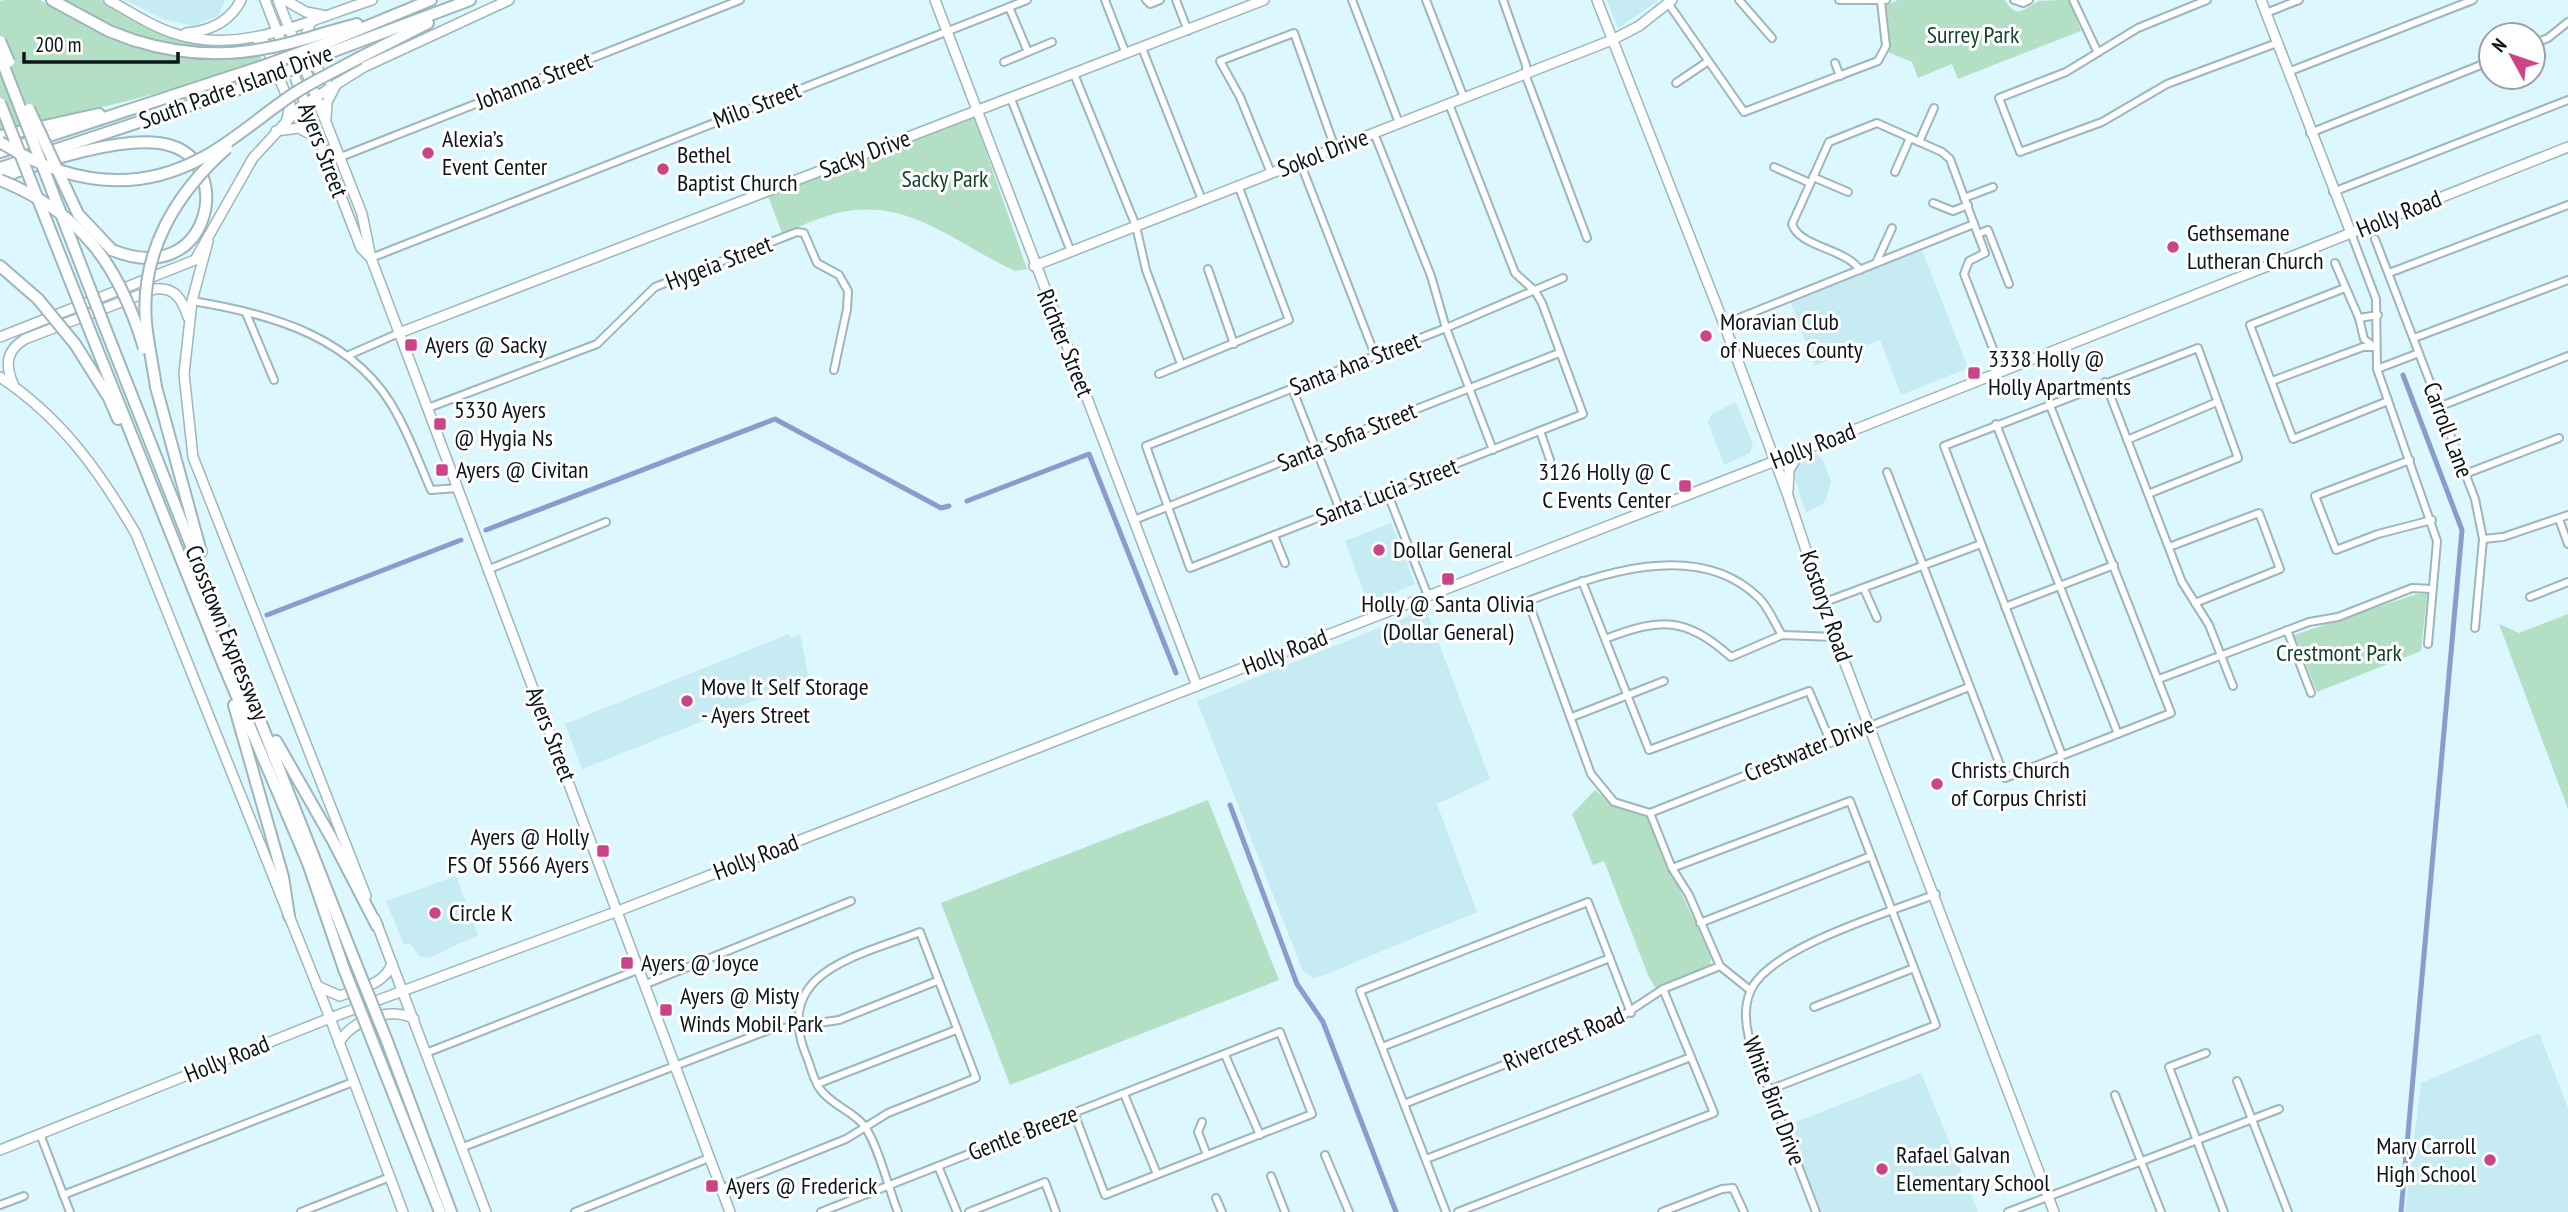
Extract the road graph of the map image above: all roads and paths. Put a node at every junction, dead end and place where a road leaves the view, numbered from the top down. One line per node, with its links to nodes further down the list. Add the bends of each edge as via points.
1 (52, 0): 51 (highway, bridge, via 100,27 161,49 227,54)
2 (109, 0): 45 (main road)
3 (241, 0): 45 (main road, via 217,25)
4 (265, 0): 42 (main road, Ayers Street)
5 (278, 0): 41 (main road, Ayers Street)
6 (285, 0): 38 (main road, via 306,12)
7 (372, 0): 38 (main road)
8 (431, 0): 51 (highway, South Padre Island Drive)
9 (470, 0): 35 (highway, South Padre Island Drive)
10 (509, 0): 67 (main road)
11 (740, 0): 95 (street, Johanna Street)
12 (935, 0): 44 (main road, Richter Street)
13 (1027, 0): 36 (street, Milo Street)
14 (1105, 0): 57 (street)
15 (1146, 0): 16 (street, via 1150,4)
16 (1160, 0)
17 (1177, 0): 43 (street)
18 (1264, 0): 34 (main road, Sacky Drive)
19 (1352, 0): 82 (street)
20 (1426, 0): 70 (street)
21 (1503, 0): 65 (street)
22 (1597, 0): 49 (main road, Kostoryz Road)
23 (1739, 0): 47 (street)
24 (1839, 0): 33 (street)
25 (2014, 0): 26 (street)
26 (2029, 0)
27 (2073, 0): 55 (street)
28 (2207, 0): 55 (street, via 2138,28)
29 (2261, 0): 37 (main road, Carroll Lane)
30 (2299, 0): 37 (street)
31 (2473, 0): 63 (street)
32 (1670, 1): 49 (main road, Sokol Drive); 60 (street)
33 (1883, 1): 66 (street, via 1885,52 1878,61)
34 (1240, 4): 43 (main road, Sacky Drive)
35 (453, 6): 51 (highway, South Padre Island Drive); 79 (highway, bridge, via 440,18 298,92)
36 (1009, 7): 44 (street, Milo Street); 56 (street)
37 (2266, 13): 53 (main road, Carroll Lane)
38 (324, 15): 39 (main road)
39 (312, 19): 41 (main road); 67 (main road, via 306,35 319,72 325,79)
40 (2568, 22): 48 (street)
41 (289, 27): 42 (main road); 69 (main road, Ayers Street)
42 (276, 31): 46 (main road); 74 (main road, Ayers Street)
43 (1188, 31): 54 (main road, Sacky Drive)
44 (946, 32): 78 (main road, Richter Street); 126 (street, Milo Street)
45 (174, 34): 46 (main road, via 214,43)
46 (255, 38): 80 (main road, via 264,42 290,104)
47 (1772, 38)
48 (2547, 38)
49 (1612, 40): 65 (main road, Sokol Drive); 144 (main road, Kostoryz Road)
50 (0, 41): 103 (highway, bridge, via 69,197 78,214 112,250 132,258 167,256 193,238 203,221 205,185 199,168 175,146 144,141 101,148 64,156)
51 (330, 42): 76 (highway, South Padre Island Drive, bridge); 99 (highway, South Padre Island Drive, bridge, via 272,78)
52 (1052, 42): 56 (street)
53 (2277, 43): 55 (street, via 2167,84 2102,122 2020,152 1999,98 2066,72); 63 (main road, Carroll Lane)
54 (1142, 48): 57 (main road, Sacky Drive); 110 (street)
55 (2097, 51)
56 (1028, 52): 59 (street)
57 (1126, 54): 64 (main road, Sacky Drive)
58 (0, 56): 214 (highway, Crosstown Expressway, bridge)
59 (1004, 62)
60 (1707, 62): 66 (street, via 1744,112); 68 (street)
61 (1835, 63): 66 (street)
62 (2477, 67): 86 (street)
63 (2288, 72): 86 (main road, Carroll Lane)
64 (1074, 74): 71 (main road, Sacky Drive); 116 (street)
65 (1526, 74): 70 (main road, Sokol Drive); 120 (street)
66 (1840, 76)
67 (338, 81): 69 (main road); 81 (main road, via 327,102)
68 (1676, 83)
69 (316, 96): 74 (main road); 81 (main road, Ayers Street)
70 (1464, 98): 75 (main road, Sokol Drive)
71 (1011, 99): 78 (main road, Sacky Drive); 123 (street)
72 (2568, 100): 109 (street)
73 (0, 103): 102 (highway, Crosstown Expressway, bridge)
74 (305, 104): 80 (main road); 89 (main road, Ayers Street)
75 (1449, 104): 82 (main road, Sokol Drive); 138 (street, via 1515,273)
76 (143, 107): 87 (highway); 94 (highway, South Padre Island Drive)
77 (1934, 108): 91 (street)
78 (977, 112): 130 (main road, Richter Street); 146 (main road, Sacky Drive)
79 (266, 115): 90 (highway, bridge, via 201,159 116,182 68,175); 166 (highway, bridge, via 197,176 158,239 147,277 146,322)
80 (286, 120): 84 (main road)
81 (326, 121): 95 (main road, Ayers Street)
82 (1399, 123): 85 (main road, Sokol Drive)
83 (0, 125): 102 (highway, bridge)
84 (276, 131): 89 (main road, via 305,130); 122 (main road, via 228,198)
85 (1374, 133): 92 (main road, Sokol Drive); 145 (street, via 1431,276)
86 (2311, 133): 109 (main road, Carroll Lane)
87 (0, 136)
88 (1910, 138): 91 (street); 100 (street); 104 (street, via 1877,123 1869,124 1829,142)
89 (319, 141): 96 (main road, Ayers Street)
90 (0, 142)
91 (1919, 142): 111 (street, via 1950,159)
92 (1335, 148): 97 (main road, Sokol Drive); 101 (street, via 1294,33 1220,61)
93 (2568, 148): 118 (main road, Holly Road)
94 (0, 152)
95 (339, 157): 96 (street, Johanna Street); 107 (main road, Ayers Street)
96 (328, 162): 112 (main road, Ayers Street)
97 (1300, 162): 101 (main road, Sokol Drive); 154 (street)
98 (1774, 167): 104 (street)
99 (0, 168)
100 (1895, 172)
101 (1271, 173): 105 (main road, Sokol Drive)
102 (29, 177): 199 (highway, Crosstown Expressway, bridge)
103 (0, 179): 166 (highway, bridge, via 46,201 97,248 125,293)
104 (1812, 180): 108 (street); 132 (street, via 1793,220 1795,232 1853,260)
105 (1238, 185): 110 (main road, Sokol Drive); 149 (street, via 1289,320)
106 (1993, 187): 111 (street)
107 (352, 190): 112 (main road); 126 (main road, Ayers Street)
108 (1848, 192)
109 (2333, 192): 118 (main road, Carroll Lane)
110 (1202, 200): 116 (main road, Sokol Drive)
111 (1966, 201): 113 (street, via 1953,211); 115 (street)
112 (344, 202): 126 (main road, Ayers Street, via 361,248)
113 (1933, 203)
114 (2568, 205): 133 (street)
115 (1974, 224): 119 (street); 127 (street)
116 (1136, 226): 123 (main road, Sokol Drive); 156 (street, via 1146,270)
117 (1892, 228): 127 (street)
118 (2351, 233): 141 (street, Carroll Lane); 159 (main road, Holly Road)
119 (1978, 234): 124 (street, via 1988,230); 125 (street)
120 (1587, 238)
121 (2375, 239): 133 (street, Carroll Lane)
122 (208, 241): 139 (main road, Crosstown Expressway); 147 (main road, via 195,260)
123 (1071, 252): 130 (main road, Sokol Drive)
124 (1996, 252): 125 (street); 136 (street)
125 (1985, 253): 159 (street, via 1969,261 1964,274)
126 (371, 257): 146 (main road, Ayers Street)
127 (1877, 263): 132 (street)
128 (2335, 263): 137 (street, Carroll Lane)
129 (0, 266): 199 (highway, bridge, via 38,299 75,344 109,398)
130 (1034, 266): 194 (main road, Richter Street)
131 (1208, 270): 149 (street)
132 (1860, 270): 144 (street)
133 (2389, 273): 148 (street, Carroll Lane)
134 (1563, 278): 138 (street, Santa Ana Street)
135 (2568, 280): 148 (street)
136 (2009, 284)
137 (2345, 288): 142 (street, Carroll Lane); 163 (street, via 2250,325)
138 (1535, 291): 145 (street, Santa Ana Street); 151 (street)
139 (192, 301): 140 (street); 143 (main road, Crosstown Expressway)
140 (246, 313): 153 (street, via 296,326); 162 (street)
141 (2378, 315): 142 (street); 150 (street, Carroll Lane)
142 (2359, 318): 150 (street, Carroll Lane, via 2364,340)
143 (190, 322): 165 (main road, via 177,295 155,289 18,343 7,358); 249 (main road, Crosstown Expressway, via 184,374 193,457)
144 (1724, 324): 183 (main road, Kostoryz Road)
145 (1446, 328): 154 (street, Santa Ana Street); 168 (street)
146 (399, 333): 153 (street, Sacky Drive); 173 (main road, Ayers Street)
147 (0, 337)
148 (2414, 338): 152 (street, Carroll Lane)
149 (1234, 344): 156 (street)
150 (2375, 347): 157 (street, Carroll Lane); 163 (street, via 2363,346)
151 (1559, 353): 168 (street, Santa Sofia Street); 175 (street, Santa Lucia Street, via 1583,414)
152 (2419, 353): 157 (street); 172 (street, Carroll Lane)
153 (349, 355): 186 (street, via 398,414 431,490)
154 (1375, 355): 167 (street, Santa Ana Street)
155 (2568, 356): 172 (street)
156 (1181, 364): 160 (street)
157 (2376, 369): 169 (street, Carroll Lane)
158 (834, 370): 173 (street, Hygeia Street, via 848,291 839,275 817,262 804,233 797,232 655,288 597,344)
159 (2001, 372): 180 (main road, Holly Road)
160 (1159, 374)
161 (0, 377): 165 (main road, Crosstown Expressway)
162 (274, 380)
163 (2272, 381): 169 (street, via 2293,439)
164 (2105, 382): 170 (street, via 2198,348); 171 (street); 177 (street)
165 (14, 386): 247 (main road, Crosstown Expressway, via 71,438 102,477 136,534)
166 (156, 387): 214 (highway)
167 (1292, 388): 178 (street); 190 (street, Santa Ana Street, via 1146,446)
168 (1469, 388): 178 (street, Santa Sofia Street); 179 (street)
169 (2388, 401): 182 (street, Carroll Lane)
170 (2217, 402): 177 (street); 188 (street, via 2238,458)
171 (2049, 403): 174 (street); 205 (street)
172 (2441, 406): 185 (street, Carroll Lane)
173 (428, 408): 186 (main road, Ayers Street)
174 (1996, 424): 200 (street, via 1944,446); 209 (street)
175 (1540, 431): 179 (street, Santa Lucia Street); 181 (street)
176 (2559, 438): 185 (street)
177 (2127, 440): 188 (street)
178 (1317, 448): 190 (street, Santa Sofia Street); 191 (street)
179 (1493, 450): 187 (street, Santa Lucia Street)
180 (1802, 450): 183 (main road, Holly Road); 189 (main road, via 1789,470)
181 (1550, 460)
182 (2410, 460): 195 (street, Carroll Lane); 195 (street, via 2315,496 2336,550)
183 (1774, 461): 189 (main road, Kostoryz Road); 212 (main road, Holly Road)
184 (1887, 472): 204 (street)
185 (2465, 474): 198 (street, Carroll Lane)
186 (458, 488): 206 (main road, Ayers Street)
187 (1387, 492): 191 (street, Santa Lucia Street); 212 (street)
188 (2148, 494): 202 (street)
189 (1788, 496): 215 (main road, Kostoryz Road)
190 (1168, 508): 194 (street, Santa Sofia Street); 197 (street, Santa Lucia Street, via 1190,568)
191 (1340, 510): 197 (street, Santa Lucia Street)
192 (2568, 515): 193 (street)
193 (2558, 519): 198 (street, via 2503,537); 201 (street)
194 (1134, 520): 229 (main road, Richter Street)
195 (2432, 520): 211 (street, Carroll Lane, via 2437,541)
196 (607, 522): 206 (street)
197 (1274, 536): 203 (street)
198 (2483, 538): 219 (street, Carroll Lane)
199 (174, 543): 226 (highway, Crosstown Expressway)
200 (1981, 544): 204 (street); 217 (street)
201 (2568, 544)
202 (2169, 547): 216 (street); 216 (street, via 2259,513 2280,569)
203 (1285, 563)
204 (1925, 565): 210 (street); 231 (street)
205 (2114, 565): 209 (street); 227 (street)
206 (487, 570): 245 (main road, Ayers Street)
207 (1582, 580): 221 (street, via 1669,564 1710,572 1744,586 1762,600); 223 (street); 235 (street, via 1528,601)
208 (2568, 582): 213 (street)
209 (2059, 588): 217 (street); 237 (street)
210 (1864, 589): 215 (street); 218 (street)
211 (2432, 589): 220 (street, via 2412,588 2338,617); 224 (street, Carroll Lane)
212 (1428, 596): 229 (main road, Holly Road)
213 (2530, 597)
214 (213, 598): 234 (highway, Crosstown Expressway)
215 (1825, 602): 222 (main road, Kostoryz Road)
216 (2195, 603): 225 (street, via 2210,625)
217 (2005, 607): 239 (street)
218 (1877, 618)
219 (2474, 628)
220 (2287, 630): 225 (street); 232 (street)
221 (1782, 635): 222 (street); 223 (street, via 1731,657 1689,626 1636,627)
222 (1835, 637): 236 (main road, Kostoryz Road)
223 (1605, 639): 233 (street)
224 (2428, 644)
225 (2221, 656): 227 (street); 230 (street)
226 (220, 659): 247 (highway, via 283,877); 287 (highway, Crosstown Expressway, bridge, via 308,863 344,969)
227 (2159, 679): 237 (street, via 2171,713)
228 (1664, 681): 233 (street)
229 (1197, 686): 245 (main road, Holly Road)
230 (2232, 686)
231 (1969, 687): 236 (street, Crestwater Drive); 239 (street, via 2006,778)
232 (2311, 693)
233 (1627, 695): 235 (street); 238 (street, via 1649,750 1809,691)
234 (259, 712): 249 (highway); 313 (highway, Crosstown Expressway, bridge)
235 (1572, 717): 240 (street, via 1591,774 1601,789 1625,807)
236 (1870, 724): 238 (street, Crestwater Drive); 243 (main road, Kostoryz Road)
237 (2118, 734): 239 (street)
238 (1831, 743): 240 (street, Crestwater Drive)
239 (2062, 755)
240 (1650, 813): 242 (street)
241 (1871, 856): 242 (street, via 1850,801); 246 (street); 248 (street)
242 (1672, 868): 248 (street)
243 (1936, 894): 246 (street); 305 (main road, Kostoryz Road)
244 (851, 901): 256 (street)
245 (618, 911): 254 (main road, Ayers Street); 260 (main road, Holly Road)
246 (1892, 912): 253 (street); 259 (street, via 1788,953)
247 (289, 916): 257 (main road, Crosstown Expressway)
248 (1700, 923): 252 (street)
249 (377, 926): 251 (main road, Crosstown Expressway)
250 (1610, 958): 262 (street); 268 (street); 268 (street, via 1588,902 1360,991)
251 (392, 962): 257 (main road, via 381,981 340,996); 260 (main road, Crosstown Expressway)
252 (1720, 967): 258 (street, Rivercrest Road); 259 (street)
253 (1914, 968): 261 (street); 277 (street, via 1936,1025)
254 (640, 969): 256 (main road, Ayers Street); 269 (street)
255 (937, 981): 265 (street, via 839,1020); 265 (street, via 920,932 821,974 800,1001); 266 (street)
256 (646, 984): 273 (main road, Ayers Street)
257 (317, 986): 263 (main road, Crosstown Expressway)
258 (1663, 989): 262 (street, Rivercrest Road); 272 (street)
259 (1750, 990): 277 (street, White Bird Drive, via 1746,1024)
260 (403, 991): 263 (main road, Holly Road); 264 (main road, Crosstown Expressway)
261 (1814, 1007)
262 (1631, 1013): 280 (street, Rivercrest Road)
263 (330, 1018): 267 (main road, Crosstown Expressway); 286 (main road, Holly Road)
264 (414, 1019): 267 (main road, via 391,1012 348,1030); 269 (main road, Crosstown Expressway)
265 (797, 1025): 273 (street, via 769,1030); 276 (street)
266 (956, 1030): 276 (street); 285 (street, via 976,1078 888,1113)
267 (339, 1043): 275 (main road, Crosstown Expressway)
268 (1382, 1047): 280 (street)
269 (426, 1053): 290 (main road, Crosstown Expressway)
270 (2207, 1054): 289 (street, via 2169,1067)
271 (1225, 1055): 278 (street, Gentle Breeze); 288 (street); 288 (street, Gentle Breeze, via 1280,1032 1312,1114)
272 (1691, 1057): 295 (street); 326 (street, via 1714,1113)
273 (677, 1065): 290 (street); 294 (main road, Ayers Street)
274 (2237, 1081): 283 (street)
275 (353, 1082): 300 (main road, Crosstown Expressway); 303 (street)
276 (817, 1084): 285 (street)
277 (1769, 1090): 329 (street, White Bird Drive)
278 (1124, 1094): 282 (street, Gentle Breeze); 298 (street)
279 (2115, 1095): 296 (street)
280 (1404, 1104): 295 (street)
281 (2279, 1110): 283 (street)
282 (1074, 1113): 297 (street, Gentle Breeze); 298 (street, via 1105,1195)
283 (2252, 1120): 289 (street); 334 (street)
284 (1202, 1122): 292 (street, via 1198,1132)
285 (865, 1128): 301 (street); 302 (street)
286 (40, 1134): 291 (main road, Holly Road); 303 (street)
287 (411, 1135): 311 (highway); 312 (highway, Crosstown Expressway)
288 (1260, 1135): 292 (street)
289 (2197, 1141): 296 (street); 333 (street)
290 (463, 1147): 314 (main road, Crosstown Expressway)
291 (0, 1150)
292 (1207, 1155): 298 (street)
293 (1325, 1155): 324 (street)
294 (709, 1157): 302 (main road, Ayers Street); 315 (street)
295 (1426, 1159): 325 (street)
296 (2141, 1162): 305 (street); 332 (street)
297 (939, 1166): 301 (street, Gentle Breeze); 319 (street)
298 (1157, 1174)
299 (1271, 1176): 323 (street)
300 (390, 1177): 309 (street); 310 (main road, Crosstown Expressway)
301 (888, 1186): 317 (street, Gentle Breeze); 318 (street)
302 (721, 1189): 316 (main road, Ayers Street)
303 (63, 1195): 308 (street)
304 (24, 1196): 307 (street)
305 (2048, 1197): 330 (street); 331 (main road, Kostoryz Road)
306 (1216, 1198): 322 (street)
307 (0, 1205)
308 (70, 1212)
309 (301, 1212)
310 (403, 1212)
311 (434, 1212)
312 (440, 1212)
313 (452, 1212)
314 (486, 1212)
315 (575, 1212)
316 (730, 1212)
317 (821, 1212)
318 (898, 1212)
319 (957, 1212)
320 (969, 1212): 321 (street, via 1045,1182)
321 (1056, 1212)
322 (1222, 1212)
323 (1285, 1212)
324 (1349, 1212)
325 (1446, 1212)
326 (1458, 1212)
327 (1662, 1212): 328 (street, via 1733,1188)
328 (1744, 1212)
329 (1816, 1212)
330 (2008, 1212)
331 (2054, 1212)
332 (2161, 1212)
333 (2224, 1212)
334 (2288, 1212)

